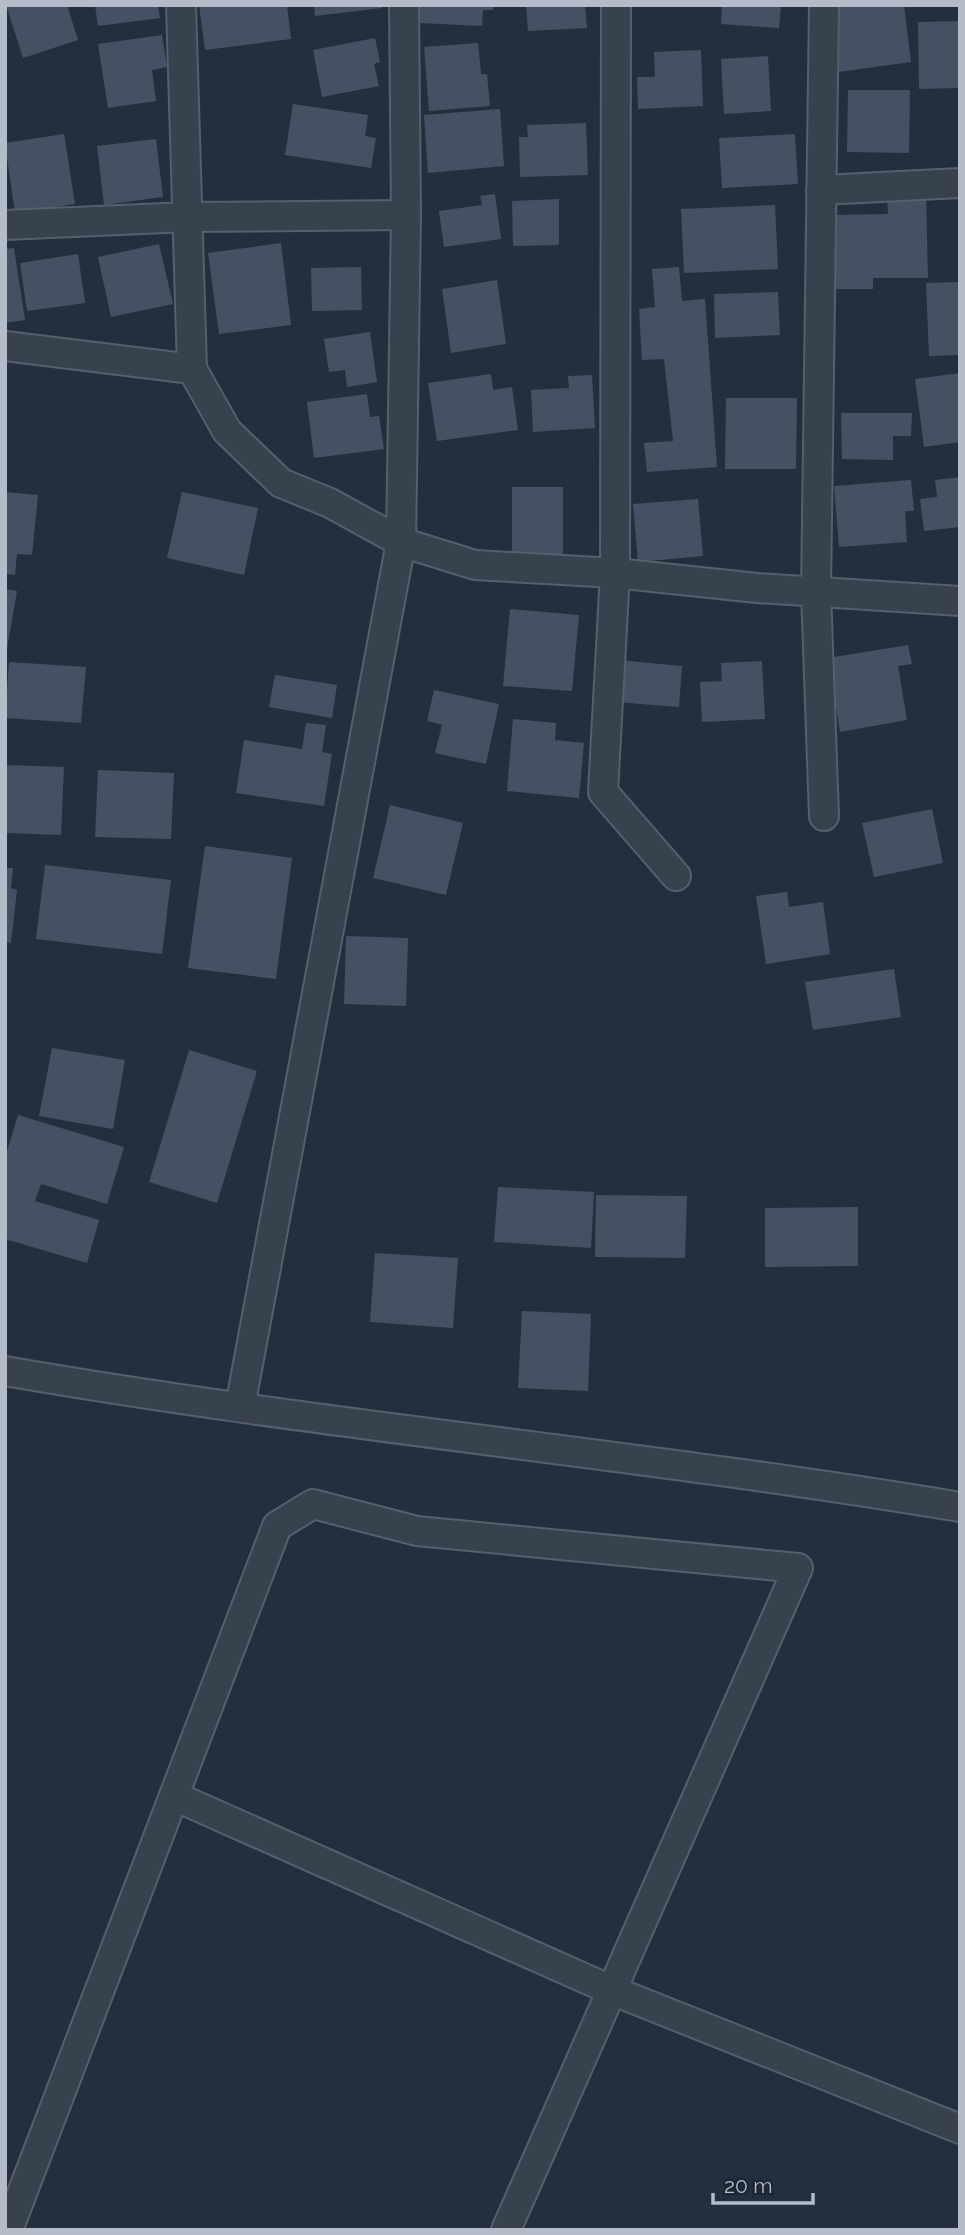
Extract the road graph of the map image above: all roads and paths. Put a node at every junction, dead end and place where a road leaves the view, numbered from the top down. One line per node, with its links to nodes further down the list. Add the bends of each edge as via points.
1 (181, 5): 8 (street)
2 (404, 5): 7 (street)
3 (616, 5): 13 (street)
4 (824, 5): 6 (street)
5 (960, 183): 6 (street)
6 (821, 190): 14 (street)
7 (407, 215): 8 (street); 12 (street)
8 (188, 217): 9 (street); 11 (street)
9 (5, 225)
10 (5, 346): 11 (street)
11 (192, 369): 12 (street, via 227,431 281,483 330,503)
12 (401, 542): 13 (street, via 475,565); 19 (street)
13 (615, 573): 14 (street); 17 (street, via 603,792)
14 (816, 592): 15 (street); 16 (street)
15 (960, 601)
16 (824, 816)
17 (676, 876)
18 (5, 1371): 19 (street)
19 (240, 1407): 20 (street, via 796,1480)
20 (960, 1507)
21 (174, 1797): 22 (street); 22 (street, via 277,1526 313,1504 417,1531 798,1568); 24 (street)
22 (611, 1990): 23 (street); 25 (street)
23 (960, 2129)
24 (8, 2230)
25 (506, 2230)

